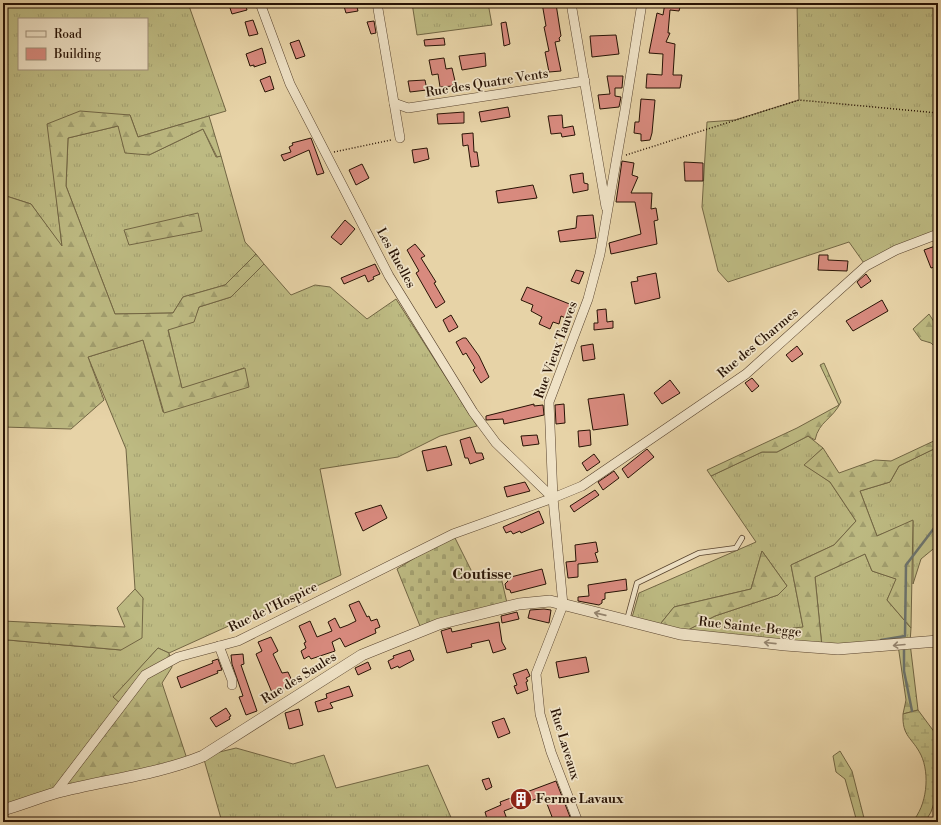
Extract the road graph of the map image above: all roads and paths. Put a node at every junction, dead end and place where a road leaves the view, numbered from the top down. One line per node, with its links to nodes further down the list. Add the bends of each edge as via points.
1 (116, 3): 6 (path)
2 (260, 3): 11 (street, Les Ruelles, via 290,84)
3 (377, 3): 8 (street)
4 (571, 3): 7 (street, Rue Vieux Tauves)
5 (642, 3): 12 (street, Rue Vieux Tauves)
6 (114, 7)
7 (585, 81): 8 (street, Rue des Quatre Vents, via 408,108); 13 (street, Rue Vieux Tauves)
8 (394, 103): 10 (street)
9 (938, 113): 12 (path, via 799,100)
10 (400, 138): 11 (path)
11 (326, 154): 15 (street, Les Ruelles, via 389,276 473,412 496,443)
12 (617, 158): 13 (street, Rue Vieux Tauves)
13 (607, 213): 15 (street, Rue Vieux Tauves, via 600,254 588,299 549,402)
14 (938, 234): 15 (street, Rue des Charmes, via 896,250 866,266 746,374 582,486)
15 (553, 498): 17 (street, Rue Vieux Tauves); 20 (street, Rue de l'Hospice, via 453,534 238,641)
16 (742, 538): 18 (lane, via 736,548 698,553 637,582)
17 (563, 605): 18 (street, Rue Sainte-Begge, one-way to 17); 22 (street, Rue des Saules, via 550,601 518,604 439,624 362,655 203,756 188,762); 24 (street, Rue Laveaux, via 536,674 540,714 551,752)
18 (627, 620): 19 (street, Rue Sainte-Begge, one-way to 18, via 838,649 680,634)
19 (938, 641)
20 (219, 646): 21 (street); 22 (street, Rue de l'Hospice, via 178,657 145,675)
21 (232, 685)
22 (55, 793): 23 (street)
23 (3, 810)
24 (578, 822)

